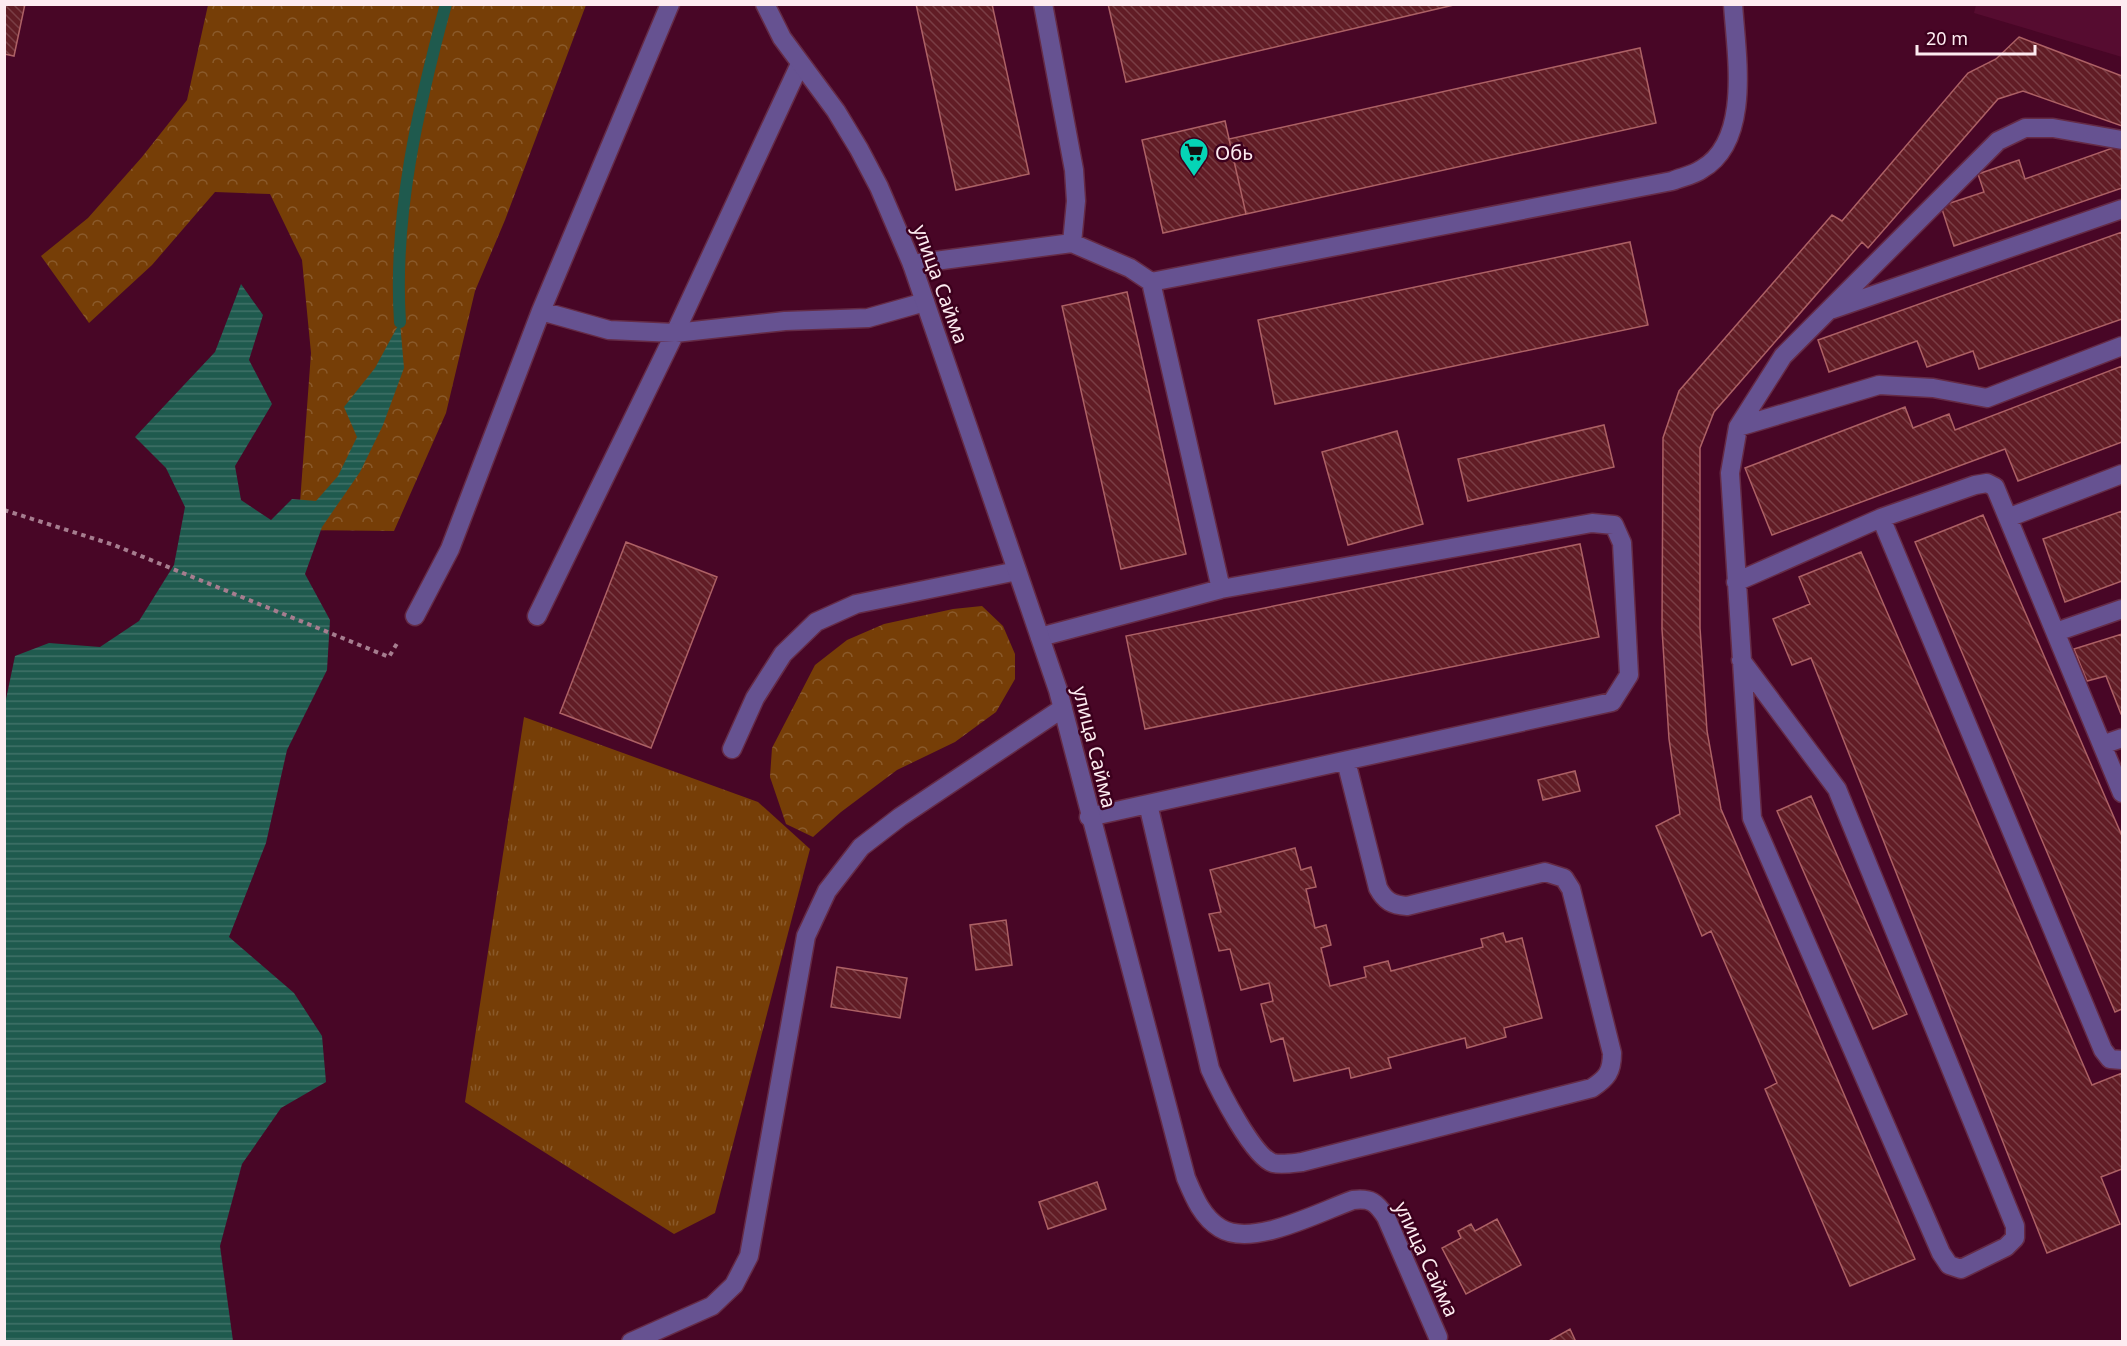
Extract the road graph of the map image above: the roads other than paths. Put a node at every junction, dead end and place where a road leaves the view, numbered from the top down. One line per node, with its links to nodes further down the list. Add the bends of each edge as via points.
1 (670, 4): 12 (street)
2 (765, 4): 5 (street, улица Сайма)
3 (1043, 4): 8 (street, via 1074,170)
4 (1733, 4): 10 (street, via 1738,101 1726,145 1703,169 1672,181)
5 (800, 64): 9 (street, улица Сайма, via 836,111 864,159); 14 (street)
6 (2122, 140): 13 (street, via 2053,128 2025,128 1998,141)
7 (2122, 209): 13 (street)
8 (1072, 243): 9 (street); 10 (street, via 1130,268)
9 (912, 264): 11 (street, улица Сайма)
10 (1151, 282): 22 (street)
11 (925, 302): 14 (street, via 868,318 785,321); 20 (street, улица Сайма)
12 (541, 311): 14 (street, via 609,330); 24 (street, via 450,549)
13 (1829, 311): 16 (street, via 1783,356)
14 (675, 333): 25 (street)
15 (2122, 346): 16 (street, via 1987,398 1933,388 1879,385)
16 (1738, 427): 21 (street, via 1730,474)
17 (2122, 474): 18 (street)
18 (2010, 517): 19 (street, via 1995,487 1987,483); 26 (street)
19 (1881, 518): 21 (street); 37 (street, via 2103,1050 2110,1059)
20 (1017, 572): 27 (street, улица Сайма); 32 (street, via 856,604 816,622 783,654 755,698)
21 (1736, 582): 28 (street)
22 (1221, 589): 27 (street); 33 (street, via 1592,524 1614,525 1622,543 1629,675 1612,702)
23 (2122, 609): 26 (street)
24 (415, 616)
25 (537, 616)
26 (2056, 632): 31 (street)
27 (1040, 637): 29 (street, улица Сайма)
28 (1741, 660): 28 (street, via 1838,789 2015,1226 2015,1238 2006,1247 1961,1269 1949,1265 1941,1253 1752,818)
29 (1063, 708): 36 (street, улица Сайма); 39 (street, via 861,847 827,891 806,936 749,1256 734,1286 712,1306)
30 (2122, 738): 31 (street)
31 (2102, 745): 34 (street)
32 (732, 749)
33 (1346, 761): 35 (street); 35 (street, via 1378,888 1384,899 1395,906 1545,872 1564,878 1571,889 1612,1053 1612,1068 1606,1078 1592,1088 1302,1162 1272,1163 1260,1153 1210,1069)
34 (2122, 793)
35 (1148, 804): 36 (street)
36 (1089, 817): 38 (street, улица Сайма, via 1186,1179 1196,1203 1221,1229 1243,1235 1263,1233 1353,1200 1376,1202)
37 (2122, 1060)
38 (1438, 1337)
39 (631, 1341)

